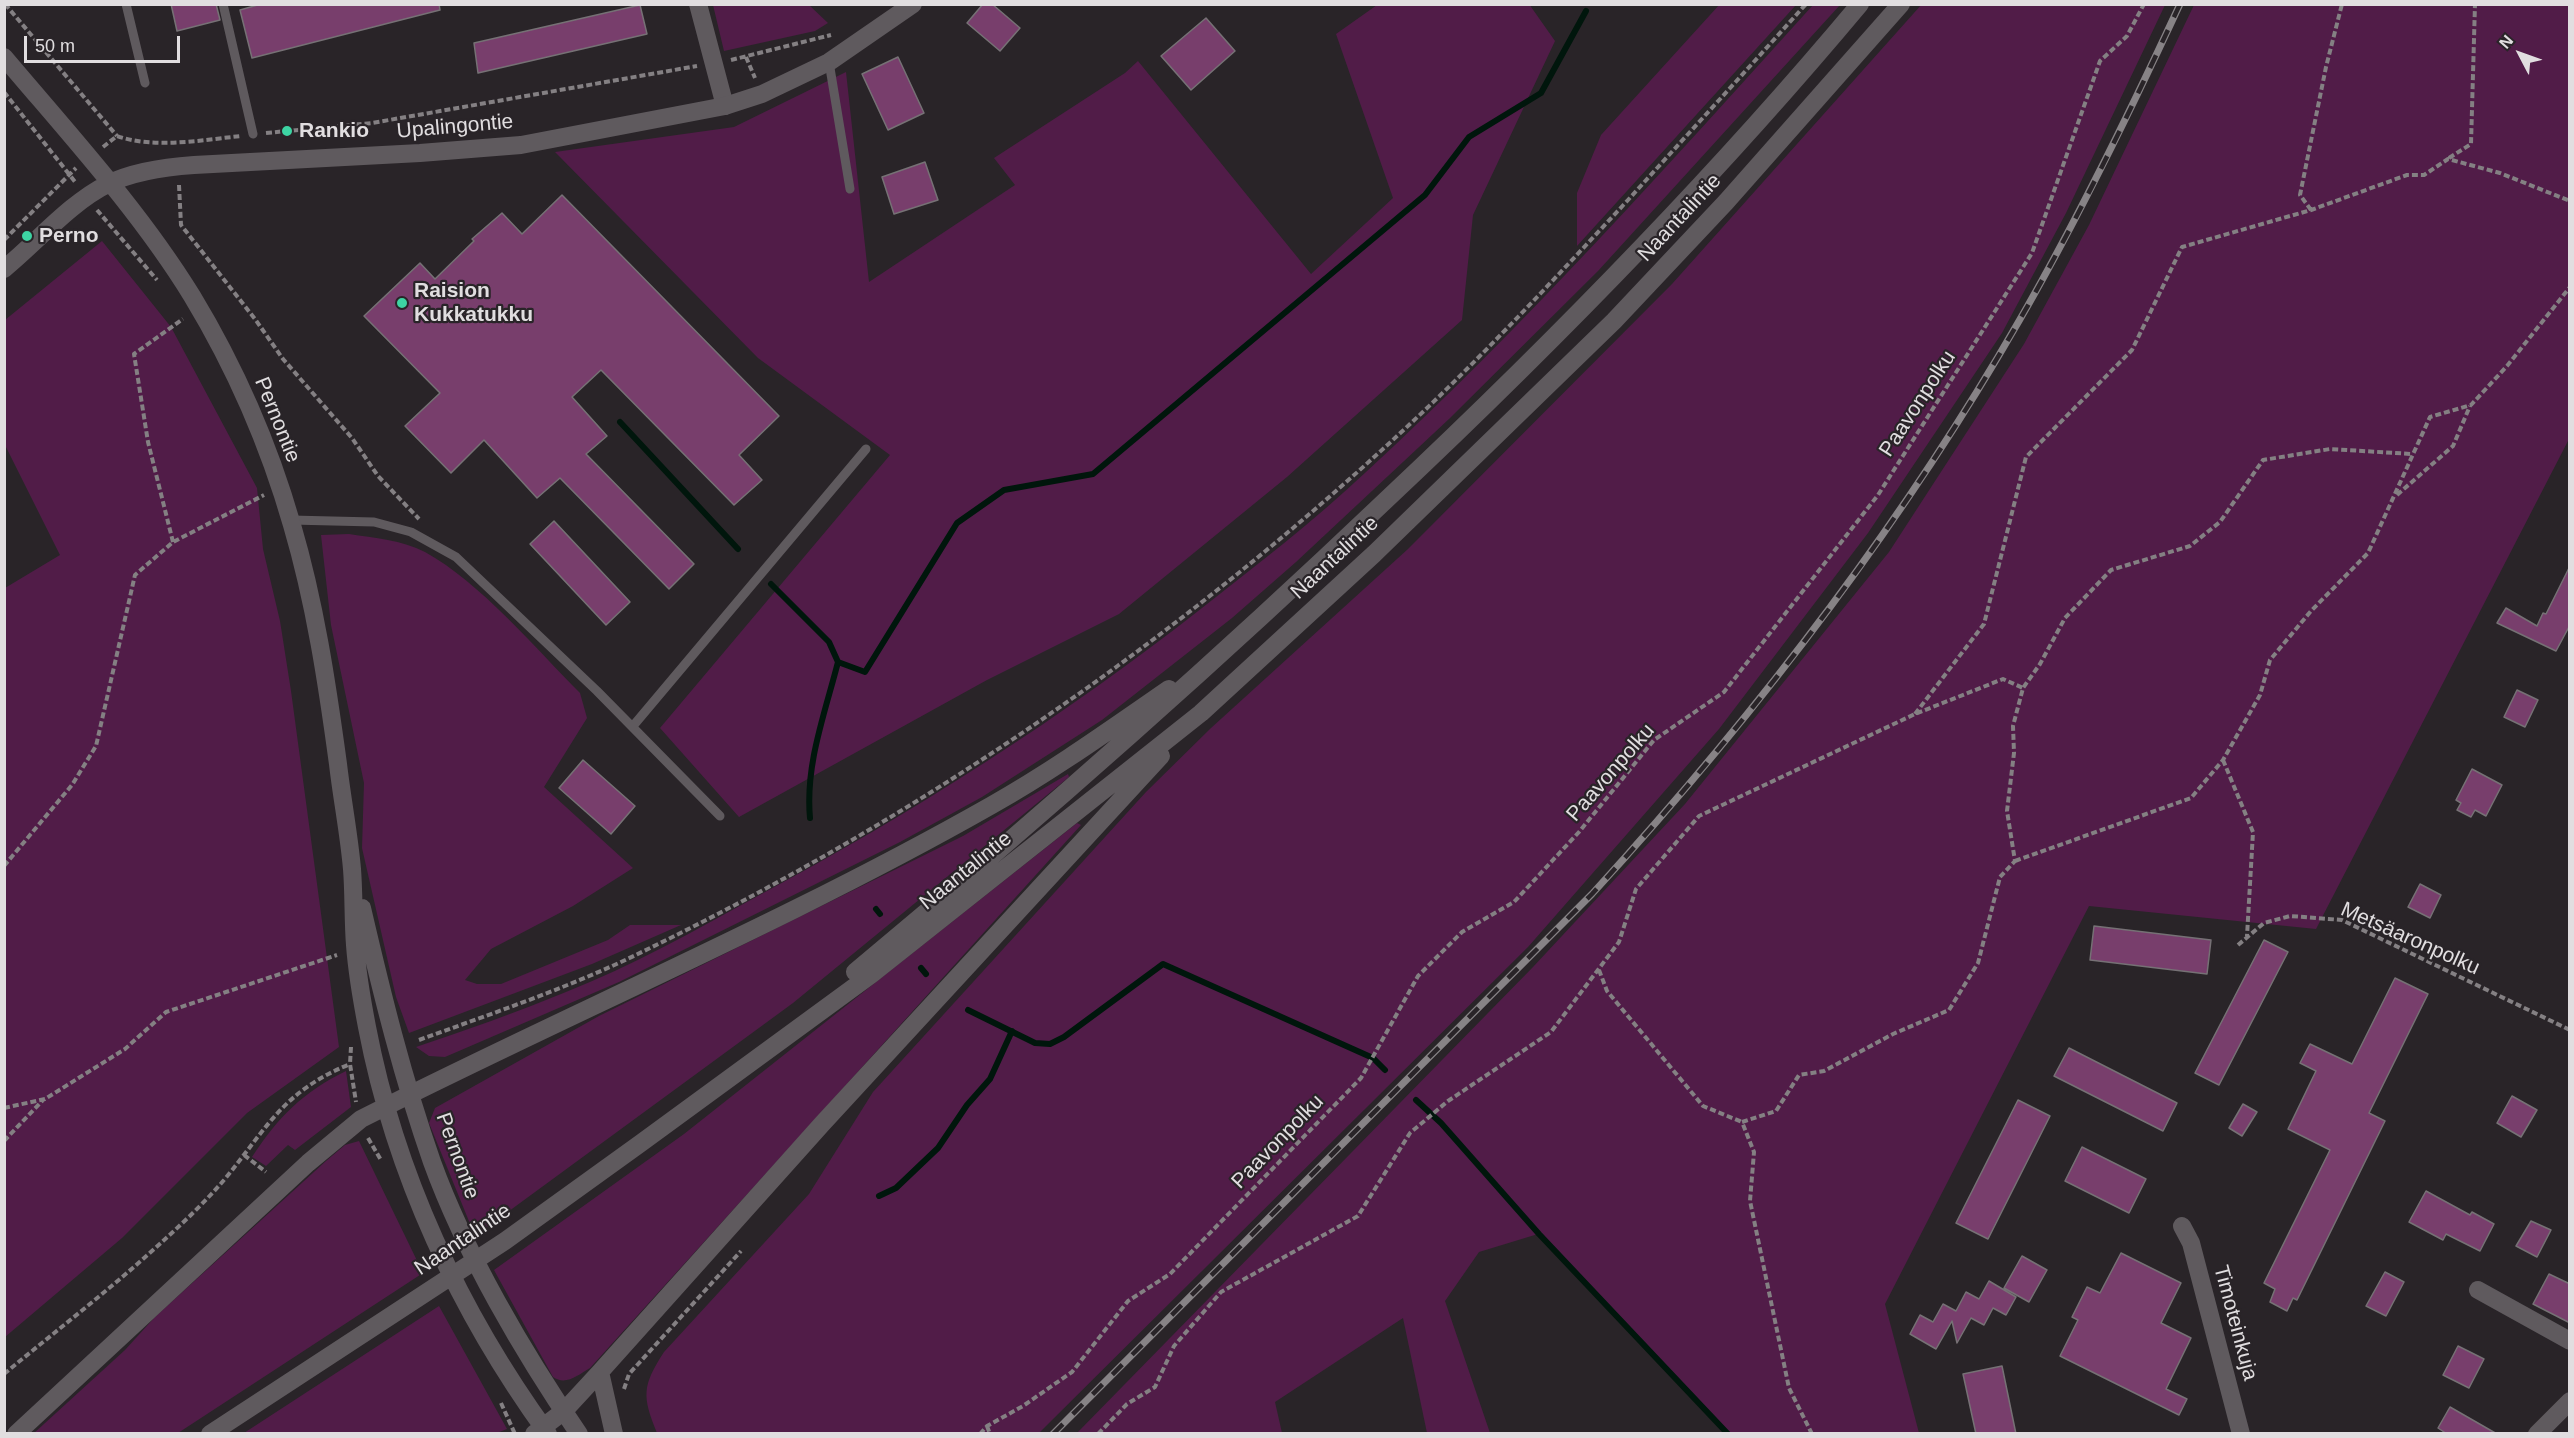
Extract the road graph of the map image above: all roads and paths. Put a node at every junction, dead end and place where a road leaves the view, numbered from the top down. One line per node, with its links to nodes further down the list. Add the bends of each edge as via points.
1 (5, 4): 20 (path)
2 (126, 4): 16 (lane)
3 (223, 4): 19 (lane)
4 (698, 4): 15 (main road)
5 (913, 4): 14 (main road, Upalingontie)
6 (1806, 4): 62 (path, via 1479,358 1357,472 1260,554 1102,677 948,781 821,857 646,950 550,992)
7 (1860, 4): 47 (main road, Naantalintie, via 1695,192 1591,302)
8 (1901, 4): 49 (main road, Naantalintie, via 1726,202 1614,321 1391,538)
9 (2144, 4): 85 (path, Paavonpolku, via 2127,36 2100,61 2032,253 1878,495 1724,692 1654,740 1579,832 1514,902 1462,932 1418,976 1361,1078 1170,1274 1128,1301 1072,1372)
10 (2342, 4): 29 (path, via 2300,195)
11 (2475, 4): 22 (path, via 2471,144)
12 (837, 33): 15 (path)
13 (4, 57): 21 (main road, Pernontie)
14 (829, 62): 18 (main road, Upalingontie, via 762,94); 26 (lane)
15 (713, 64): 18 (main road); 19 (path, via 372,123)
16 (145, 83)
17 (4, 92): 23 (path)
18 (724, 106): 25 (main road, Upalingontie, via 521,145 163,168)
19 (254, 134): 20 (path, via 192,141 128,140)
20 (117, 136): 21 (path)
21 (89, 158): 23 (path); 25 (main road, Pernontie)
22 (2448, 159): 27 (path, via 2500,173); 29 (path, via 2424,175 2407,175)
23 (69, 173): 30 (path, via 55,192)
24 (187, 180): 45 (path, via 178,180 181,225 283,359 352,438 378,476)
25 (109, 183): 31 (main road, Upalingontie); 44 (main road, Pernontie, via 154,242 213,332 244,395)
26 (850, 189)
27 (2570, 201)
28 (95, 207): 33 (path)
29 (2311, 210): 50 (path, via 2182,247 2132,350 2026,456 1984,624)
30 (4, 240)
31 (4, 269)
32 (2570, 287): 37 (path)
33 (163, 289)
34 (176, 309): 35 (path)
35 (183, 319): 36 (path); 46 (path, via 134,354 148,442)
36 (188, 327)
37 (2471, 405): 39 (path, via 2430,417); 42 (path, via 2453,446)
38 (866, 449): 51 (lane)
39 (2412, 454): 42 (path); 48 (path, via 2330,449 2264,460 2220,522 2190,546 2111,570 2065,618)
40 (261, 483): 41 (path)
41 (265, 494): 43 (path); 46 (path)
42 (2395, 497): 52 (path, via 2368,553 2270,660 2260,695)
43 (268, 504)
44 (291, 520): 51 (lane, via 374,522 411,532 456,557); 56 (main road, Pernontie, via 317,630)
45 (424, 524)
46 (173, 542): 55 (path, via 135,575 96,746 72,785)
47 (1233, 645): 65 (main road, Naantalintie, via 1012,841); 66 (main road, via 1075,754 993,805 769,921)
48 (2023, 688): 50 (path, via 2003,679); 54 (path, via 2013,726 2007,810)
49 (1201, 713): 65 (main road, Naantalintie, via 891,960); 80 (main road)
50 (1915, 714): 60 (path, via 1699,816 1635,889 1619,942)
51 (633, 726): 53 (lane)
52 (2223, 760): 54 (path, via 2192,798); 57 (path, via 2253,832)
53 (720, 816)
54 (2015, 861): 71 (path, via 2000,877 1978,963 1949,1010 1824,1071 1799,1076 1776,1111)
55 (4, 866)
56 (352, 868): 66 (main road, Pernontie, via 389,1025); 68 (main road, Pernontie, via 355,946 367,1028)
57 (2247, 937): 58 (path, Metsäaronpolku); 61 (path, Metsäaronpolku, via 2264,923 2290,916 2342,920)
58 (2238, 945)
59 (342, 965): 67 (path, via 341,954 166,1012 125,1049)
60 (1599, 970): 71 (path, via 1607,991 1702,1106); 93 (path, via 1551,1032 1448,1101 1410,1133 1358,1216 1221,1292 1174,1346 1155,1387 1127,1404)
61 (2570, 1030)
62 (419, 1040)
63 (351, 1042): 64 (path)
64 (350, 1064): 70 (path); 73 (path, via 321,1076 287,1102)
65 (734, 1073): 88 (main road, Naantalintie, via 505,1241)
66 (411, 1093): 68 (main road); 84 (main road, Pernontie, via 432,1162 452,1210 505,1314)
67 (45, 1099): 69 (path); 72 (path)
68 (386, 1107): 70 (main road); 86 (main road, Pernontie, via 427,1224 480,1327)
69 (4, 1108)
70 (361, 1119): 74 (path); 87 (main road, via 308,1163)
71 (1742, 1122): 94 (path, via 1754,1152 1750,1200 1788,1388)
72 (4, 1141)
73 (244, 1155): 75 (path); 81 (path, via 163,1241)
74 (383, 1162)
75 (266, 1173)
76 (2182, 1226): 95 (main road, Timoteinkuja, via 2191,1243)
77 (741, 1251): 82 (path, via 629,1374)
78 (2478, 1290): 79 (main road)
79 (2570, 1341)
80 (600, 1372): 84 (main road); 90 (main road)
81 (4, 1374)
82 (624, 1400)
83 (2570, 1401): 96 (main road)
84 (564, 1411): 86 (main road); 89 (main road, Pernontie)
85 (987, 1426): 91 (path, Paavonpolku); 92 (path)
86 (542, 1432)
87 (16, 1434)
88 (210, 1434)
89 (579, 1434)
90 (614, 1434)
91 (980, 1434)
92 (990, 1434)
93 (1098, 1434)
94 (1812, 1434)
95 (2241, 1434)
96 (2537, 1434)

